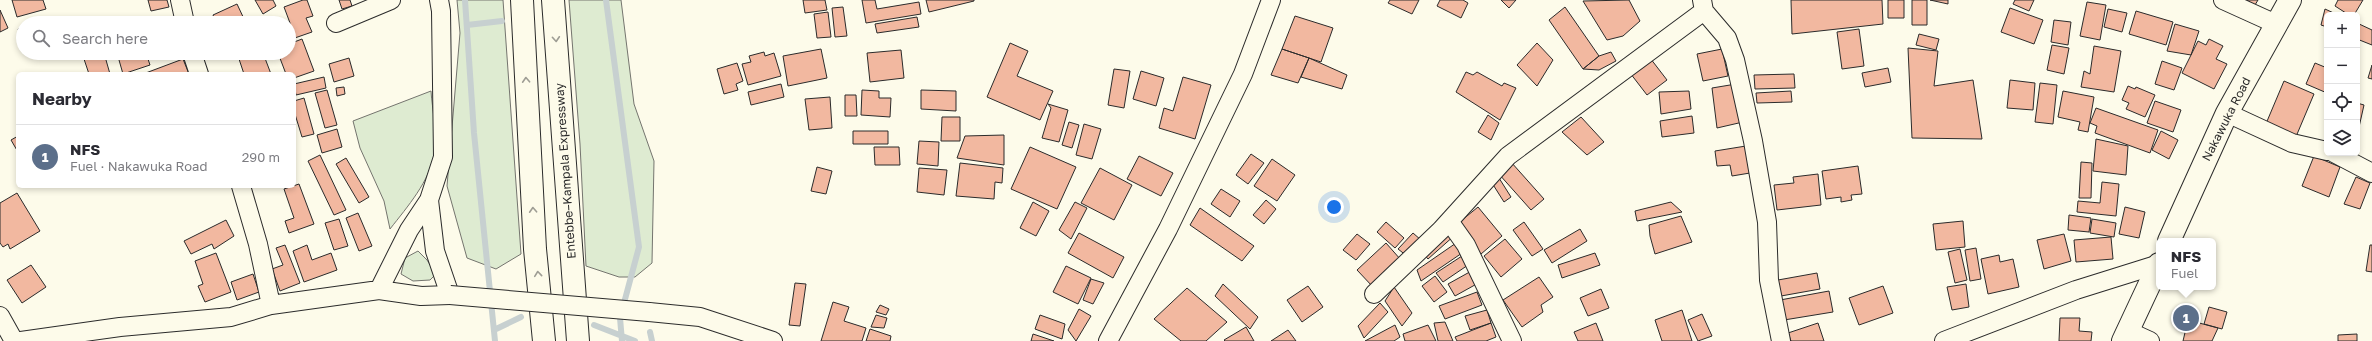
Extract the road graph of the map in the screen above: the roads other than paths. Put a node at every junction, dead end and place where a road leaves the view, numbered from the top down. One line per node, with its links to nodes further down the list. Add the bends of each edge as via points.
1 (180, 0): 10 (street)
2 (391, 0): 11 (street)
3 (439, 0): 20 (street, via 443,157)
4 (522, 0): 34 (main road, one-way to 4, via 535,249)
5 (553, 0): 35 (main road, Entebbe–Kampala Expressway, one-way to 35)
6 (1271, 0): 37 (street, via 1243,74 1168,229)
7 (2223, 0): 12 (street)
8 (2290, 0): 12 (main road, Nakawuka Road)
9 (1703, 5): 21 (street, via 1508,156); 39 (street, via 1727,38 1735,60 1767,222 1769,280)
10 (183, 16)
11 (336, 23)
12 (2276, 24): 15 (main road, Nakawuka Road)
13 (194, 60): 14 (street)
14 (198, 72)
15 (2227, 112): 16 (street, via 2292,143); 22 (main road, Nakawuka Road)
16 (2324, 150)
17 (2340, 156): 18 (street)
18 (2372, 173)
19 (242, 188): 28 (street, via 258,244)
20 (429, 200): 25 (street, via 409,230); 26 (street, via 435,251)
21 (1449, 222): 27 (street); 38 (street, via 1466,245)
22 (2170, 238)
23 (2156, 265): 40 (street, via 2076,290)
24 (2156, 270): 30 (main road)
25 (379, 290): 26 (street, via 421,296); 28 (street)
26 (450, 294): 36 (street, bridge, via 700,318)
27 (1374, 294)
28 (271, 305): 31 (street, via 230,317)
29 (0, 316): 32 (street)
30 (2125, 336): 41 (street)
31 (67, 338): 33 (street)
32 (14, 341)
33 (21, 341)
34 (544, 341)
35 (578, 341)
36 (773, 341)
37 (1108, 341)
38 (1512, 341)
39 (1781, 341)
40 (1944, 341)
41 (2150, 341)

